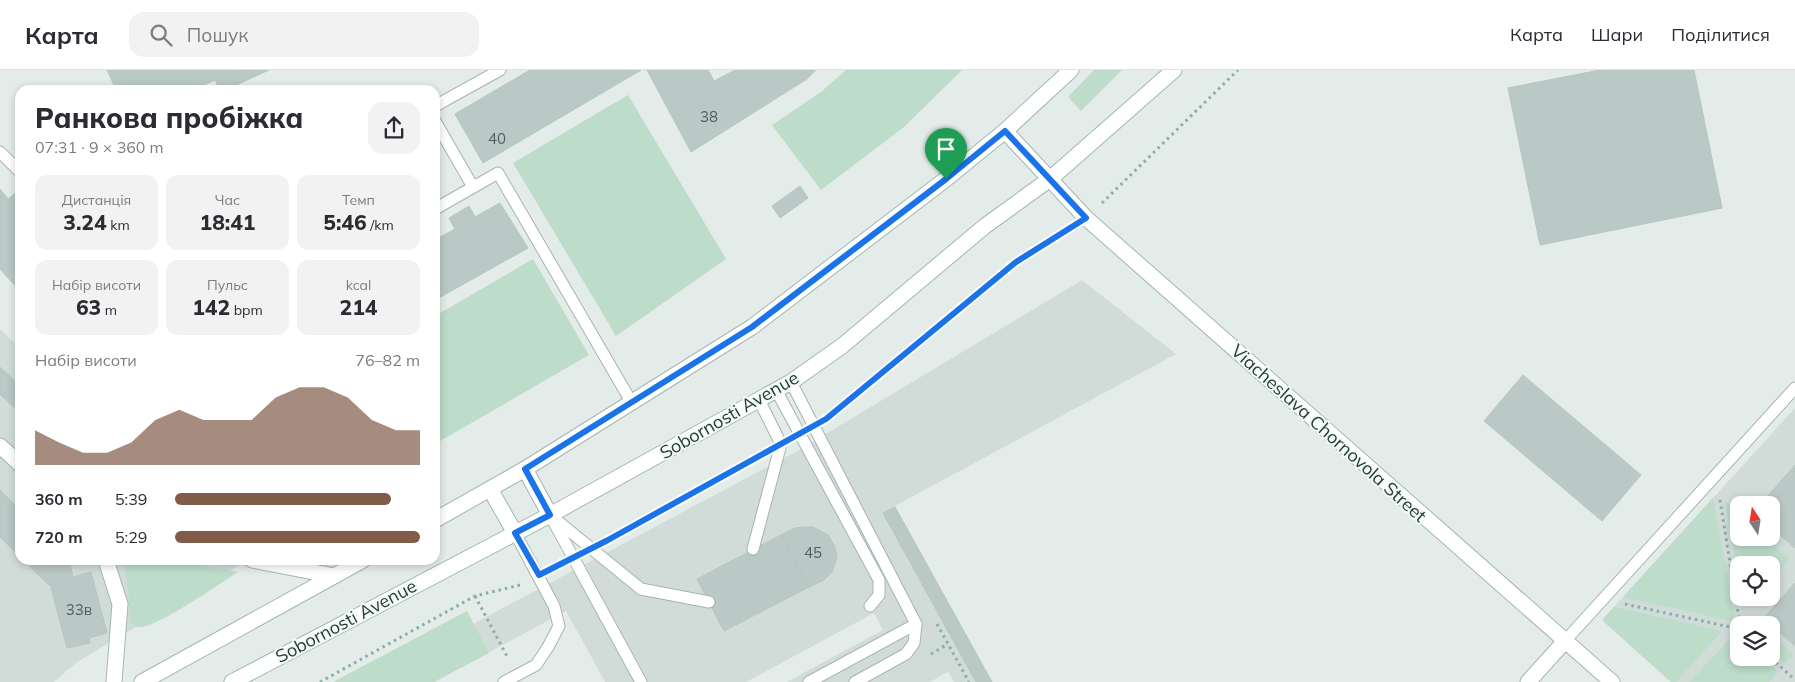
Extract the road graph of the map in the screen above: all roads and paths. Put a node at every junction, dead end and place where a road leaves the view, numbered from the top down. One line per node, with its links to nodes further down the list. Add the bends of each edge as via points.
1 (500, 70): 5 (lane)
2 (1071, 70): 7 (main road)
3 (1174, 70): 10 (main road, Sobornosti Avenue)
4 (1238, 70): 13 (path)
5 (440, 103)
6 (440, 130): 11 (lane)
7 (1005, 131): 10 (main road, Viacheslava Chornovola Street); 18 (main road, via 752,327)
8 (0, 152): 9 (lane)
9 (15, 167)
10 (1050, 179): 13 (main road, Viacheslava Chornovola Street); 14 (main road, Sobornosti Avenue, via 986,226 842,346)
11 (473, 187): 12 (lane); 18 (lane, via 498,173)
12 (440, 206)
13 (1086, 218): 19 (path, via 1016,262); 44 (main road, Viacheslava Chornovola Street)
14 (791, 382): 16 (main road, Sobornosti Avenue); 19 (lane)
15 (1795, 388): 24 (lane)
16 (776, 390): 17 (main road, Sobornosti Avenue); 39 (lane, via 879,580 879,595)
17 (759, 400): 20 (lane); 26 (main road, Sobornosti Avenue)
18 (632, 403): 23 (main road)
19 (814, 426): 42 (lane)
20 (781, 444): 29 (path); 30 (lane)
21 (0, 446): 22 (main road)
22 (15, 460)
23 (525, 469): 25 (main road); 26 (main road)
24 (1716, 476): 37 (lane); 40 (path)
25 (490, 489): 27 (main road); 28 (main road)
26 (550, 515): 28 (main road, Sobornosti Avenue); 29 (lane); 53 (lane)
27 (440, 517)
28 (515, 533): 34 (lane); 50 (main road, Sobornosti Avenue)
29 (590, 549): 38 (lane, via 641,589)
30 (753, 550)
31 (108, 565): 48 (main road, via 120,604)
32 (278, 565): 35 (main road)
33 (354, 565): 35 (main road)
34 (539, 575): 36 (path, via 522,584); 46 (lane, via 554,606 559,626 536,665)
35 (334, 576): 49 (main road)
36 (475, 596): 46 (path); 51 (path)
37 (1603, 599): 43 (path); 44 (lane)
38 (709, 602)
39 (870, 606)
40 (1739, 616)
41 (934, 618): 56 (path)
42 (916, 624): 54 (lane); 55 (lane, via 914,643 906,654)
43 (1730, 627)
44 (1565, 641): 57 (main road); 58 (main road, Viacheslava Chornovola Street)
45 (1779, 666): 47 (path)
46 (517, 675): 52 (lane)
47 (1794, 680)
48 (114, 682)
49 (142, 682)
50 (232, 682)
51 (320, 682)
52 (504, 682)
53 (640, 682)
54 (809, 682)
55 (855, 682)
56 (970, 682)
57 (1528, 682)
58 (1612, 682)

